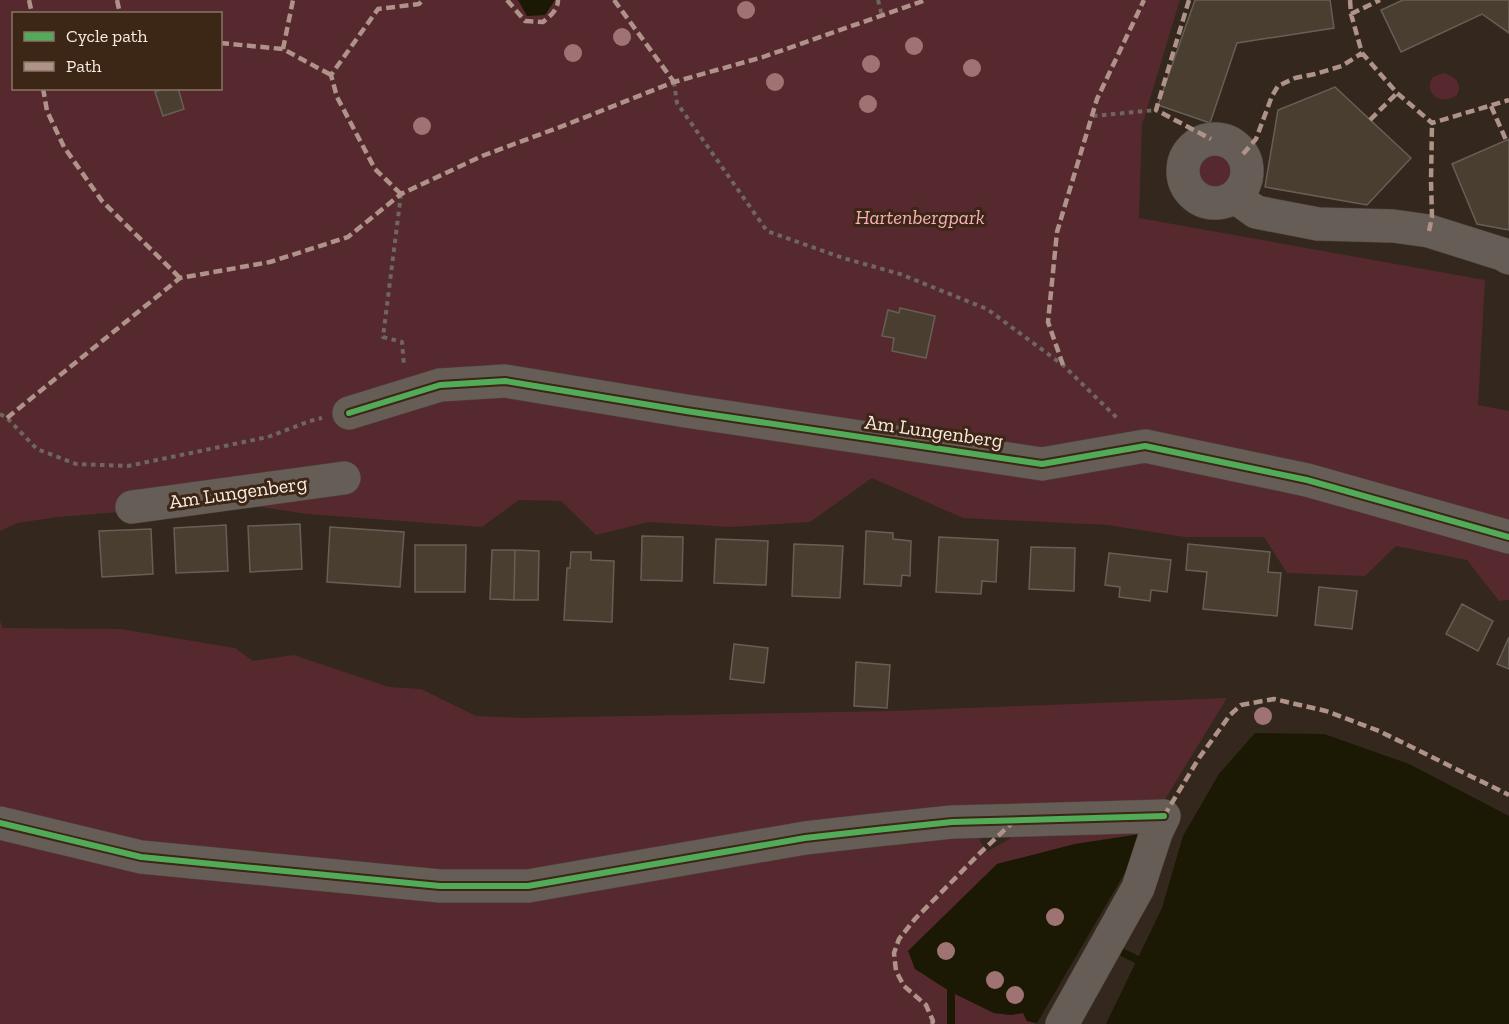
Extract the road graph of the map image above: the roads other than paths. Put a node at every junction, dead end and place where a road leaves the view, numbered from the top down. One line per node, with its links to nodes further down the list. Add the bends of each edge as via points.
1 (1234, 198): 2 (street, via 1256,212 1318,224 1429,231)
2 (1509, 258)
3 (349, 413): 6 (street, Am Lungenberg, via 440,386 505,381 1042,464 1145,446 1307,480)
4 (344, 478): 5 (street, Am Lungenberg)
5 (132, 507)
6 (1509, 537)
7 (0, 823): 8 (street, via 141,857 440,886 528,886 805,838 876,830 952,822 1164,816 1138,888)
8 (1062, 1024)

